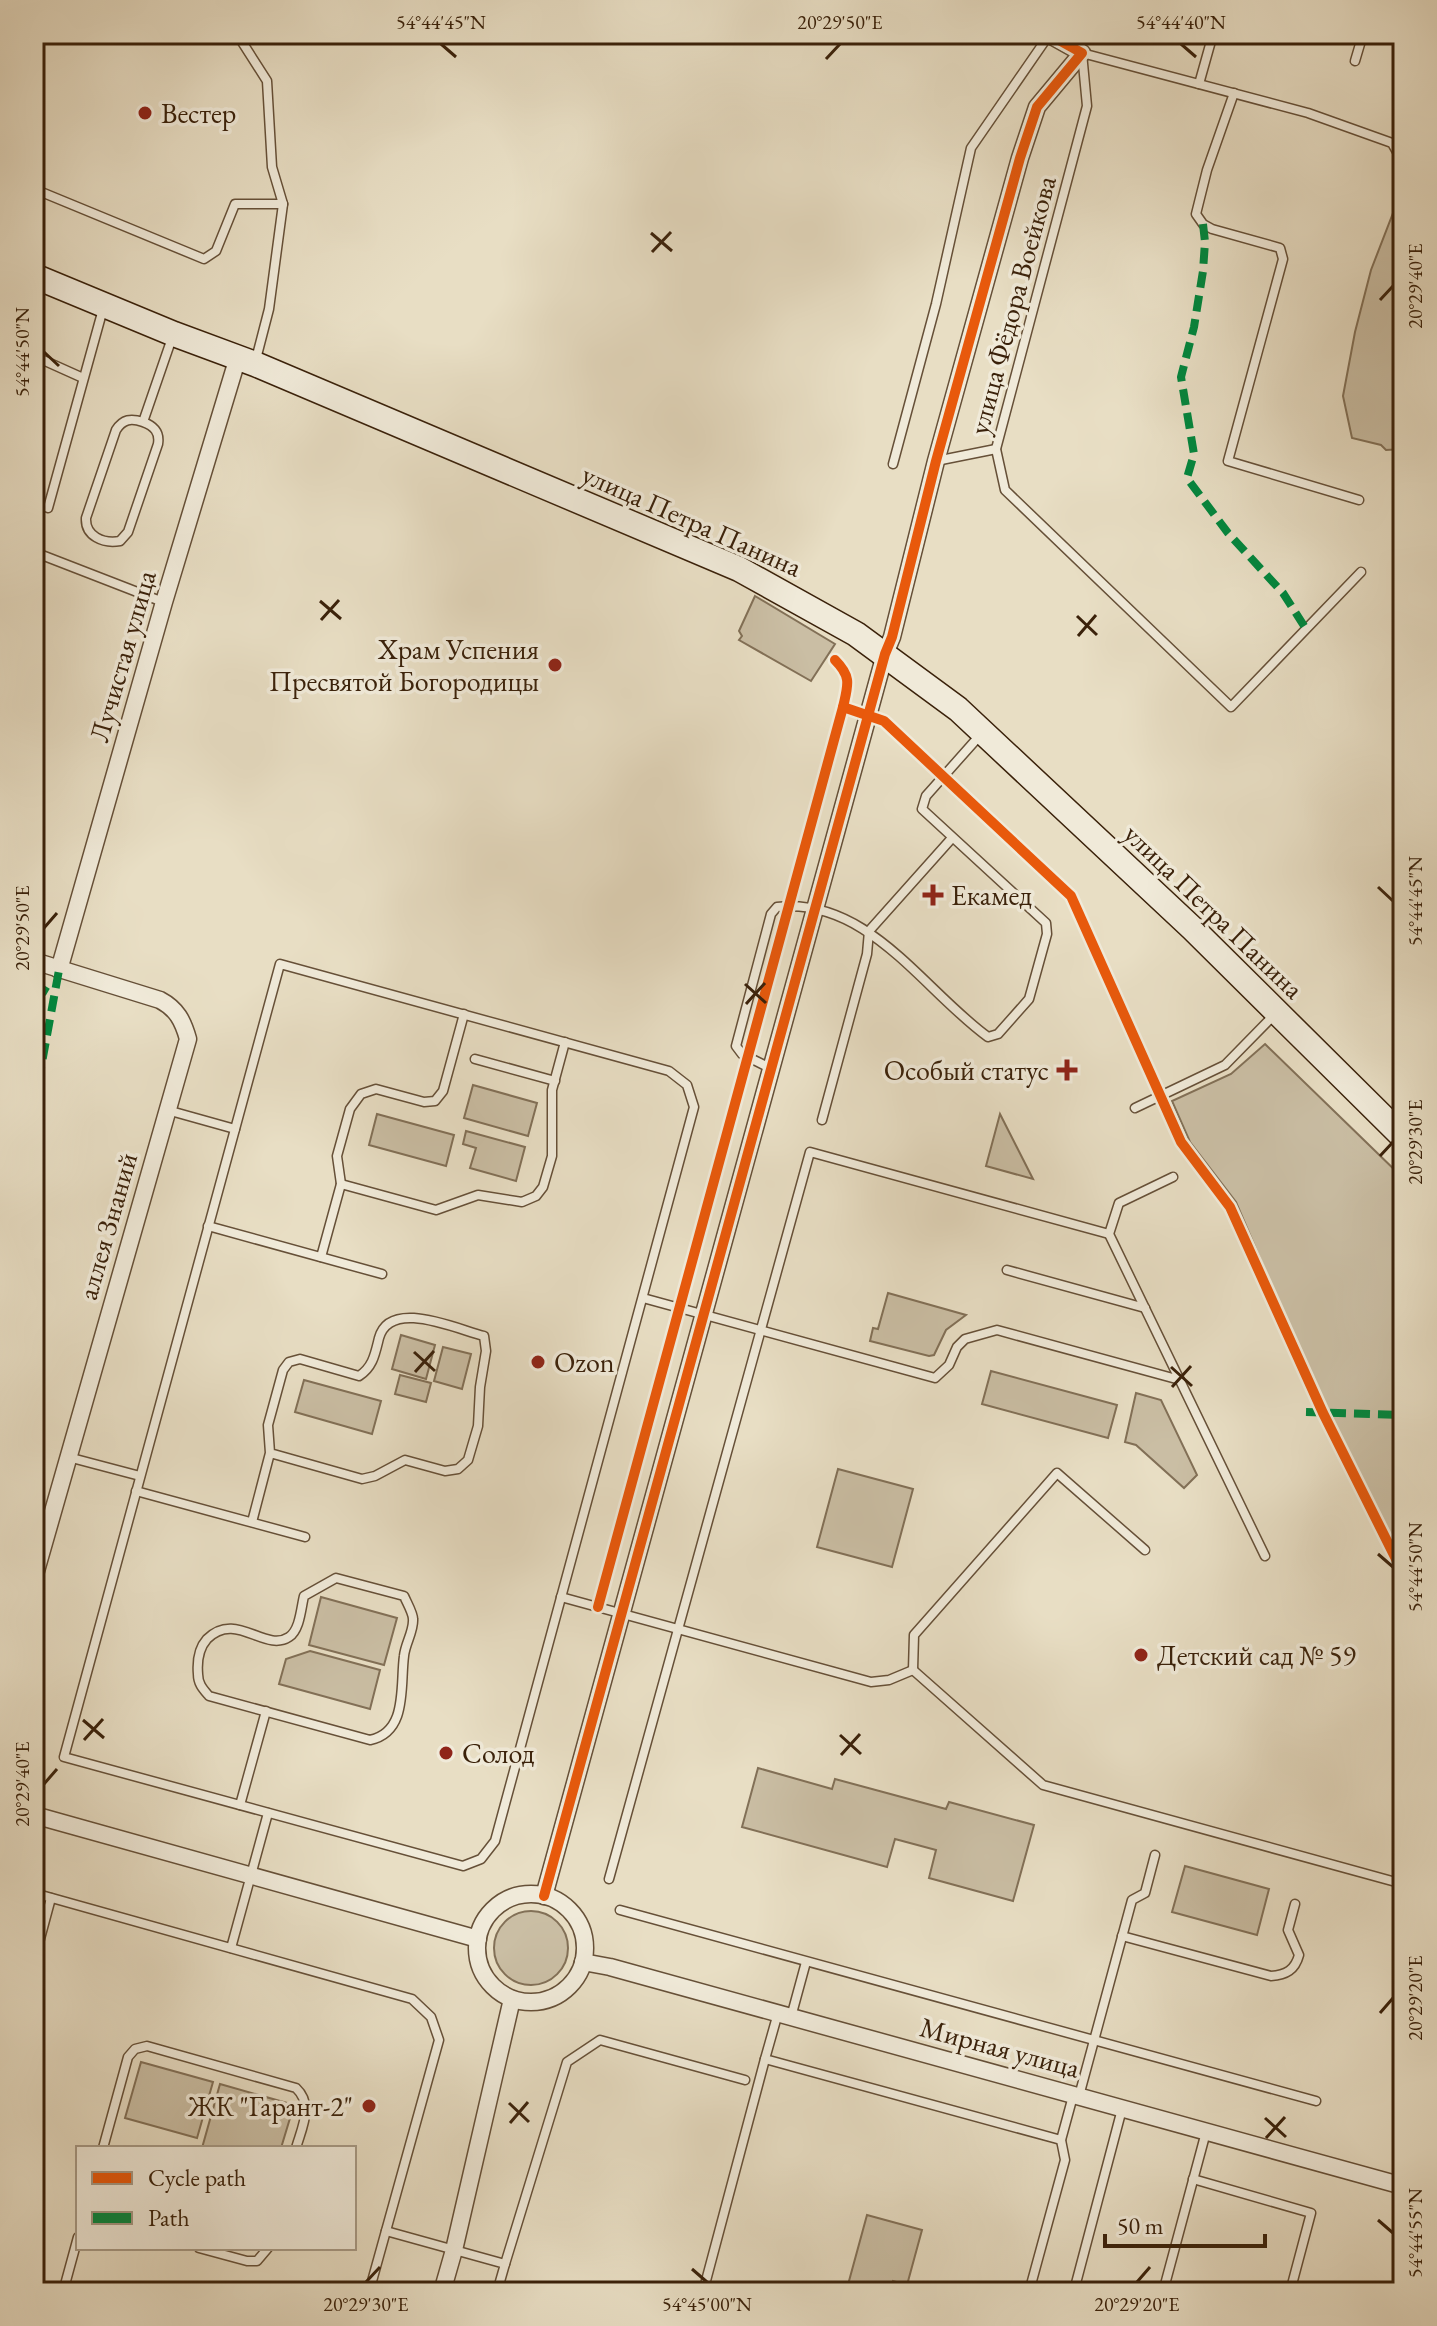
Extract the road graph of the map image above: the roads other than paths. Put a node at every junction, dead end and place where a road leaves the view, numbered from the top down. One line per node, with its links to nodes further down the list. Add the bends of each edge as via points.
1 (237, 34): 11 (lane, via 267,81 272,167)
2 (1048, 34): 5 (street); 21 (lane, via 971,148)
3 (1213, 34): 7 (lane)
4 (1363, 34): 6 (lane)
5 (1082, 53): 7 (lane); 19 (lane, улица Фёдора Воейкова, via 1087,106); 20 (street, via 1037,107)
6 (1355, 61)
7 (1199, 84): 8 (lane)
8 (1234, 93): 9 (lane, via 1392,143); 22 (lane, via 1196,214 1212,229 1280,248 1283,259 1228,461)
9 (1401, 159)
10 (34, 189): 11 (lane, via 204,259 216,251 235,204)
11 (283, 204): 16 (lane, via 269,309)
12 (34, 276): 13 (main road, улица Петра Панина)
13 (104, 304): 14 (main road, улица Петра Панина); 17 (lane)
14 (174, 334): 16 (main road, улица Петра Панина); 18 (lane)
15 (34, 356): 17 (lane)
16 (247, 360): 26 (street, Лучистая улица); 27 (main road, улица Петра Панина, via 757,577)
17 (83, 378): 23 (lane)
18 (143, 422): 18 (lane, via 130,419 119,424 86,518 91,535 107,542 120,541 128,532 158,444 154,427)
19 (996, 449): 20 (lane); 25 (lane, улица Фёдора Воейкова, via 1005,490 1231,707)
20 (936, 461): 27 (street)
21 (893, 464)
22 (1359, 500)
23 (48, 508)
24 (34, 552): 26 (lane)
25 (1361, 572)
26 (164, 602): 33 (street, Лучистая улица)
27 (885, 654): 28 (main road, улица Петра Панина); 30 (street)
28 (983, 732): 29 (lane, via 923,802 922,809); 34 (main road, улица Петра Панина)
29 (952, 838): 31 (lane); 31 (lane, via 1048,928 1029,999 998,1034 982,1033)
30 (816, 908): 31 (lane); 38 (street); 38 (lane, via 774,909 737,1041 738,1050)
31 (869, 931): 42 (lane)
32 (34, 961): 33 (street, аллея Знаний)
33 (59, 970): 41 (street, аллея Знаний, via 160,1000 182,1019 188,1039)
34 (1276, 1013): 40 (lane, via 1225,1065); 44 (main road, улица Петра Панина)
35 (464, 1014): 36 (lane); 43 (lane, via 280,964); 46 (lane, via 443,1091 435,1101 376,1089 361,1094 350,1109 337,1156)
36 (565, 1042): 39 (lane); 52 (lane, via 669,1071 687,1085 694,1107)
37 (475, 1059): 39 (lane)
38 (772, 1069): 54 (street)
39 (555, 1081): 46 (lane, via 552,1156 536,1196 522,1202 478,1195 436,1210)
40 (1135, 1108)
41 (167, 1110): 43 (lane); 58 (street, аллея Знаний)
42 (822, 1120)
43 (235, 1129): 47 (lane)
44 (1403, 1137)
45 (1173, 1177): 48 (lane, via 1119,1203)
46 (341, 1184): 49 (lane)
47 (208, 1226): 49 (lane); 59 (lane)
48 (1109, 1234): 53 (lane); 55 (lane, via 810,1152)
49 (321, 1257): 51 (lane)
50 (1007, 1270): 53 (lane)
51 (382, 1274)
52 (643, 1298): 54 (lane); 66 (lane)
53 (1145, 1308): 56 (lane)
54 (704, 1314): 55 (lane); 67 (street)
55 (760, 1330): 56 (lane, via 935,1378 965,1339 997,1330); 68 (lane)
56 (1180, 1380): 64 (lane)
57 (270, 1453): 57 (lane, via 362,1479 405,1460 445,1471 458,1469 468,1460 478,1426 484,1336 408,1315 381,1330 373,1361 359,1376 300,1359 289,1362 268,1425); 61 (lane)
58 (67, 1456): 59 (lane); 65 (street, аллея Знаний)
59 (140, 1476): 60 (lane)
60 (136, 1491): 61 (lane); 71 (lane, via 64,1757)
61 (252, 1522): 62 (lane)
62 (305, 1537)
63 (1145, 1550): 69 (lane, via 1057,1473 914,1635)
64 (1265, 1556)
65 (34, 1578)
66 (561, 1597): 67 (lane); 72 (lane, via 495,1841 481,1859 463,1866)
67 (622, 1613): 68 (lane); 79 (street)
68 (677, 1629): 69 (lane, via 871,1682); 76 (lane)
69 (913, 1670): 77 (lane, via 1043,1785)
70 (266, 1711): 70 (lane, via 370,1740 384,1737 393,1727 403,1690 404,1654 413,1619 404,1596 336,1578 304,1596 295,1631 287,1639 228,1627 215,1632 203,1644 198,1682 209,1696); 71 (lane)
71 (240, 1805): 72 (lane)
72 (268, 1813): 75 (lane)
73 (34, 1815): 75 (street)
74 (1155, 1855): 83 (lane, via 1145,1893 1132,1900)
75 (251, 1874): 84 (street); 85 (lane)
76 (609, 1879)
77 (1403, 1884)
78 (34, 1893): 80 (lane)
79 (544, 1896): 84 (street, via 519,1896 500,1904); 87 (street, via 578,1921 585,1941)
80 (51, 1898): 85 (lane); 86 (lane)
81 (1295, 1904): 83 (lane, via 1288,1930 1299,1955 1292,1970 1279,1976)
82 (620, 1910): 88 (lane)
83 (1122, 1936): 91 (lane)
84 (478, 1939): 89 (street, via 485,1975)
85 (231, 1948): 103 (lane, via 412,1999 431,2017 439,2040)
86 (34, 1961)
87 (583, 1962): 89 (street, via 574,1981 553,1998); 90 (street, Мирная улица)
88 (806, 1962): 90 (lane); 91 (lane)
89 (512, 1999): 107 (street)
90 (784, 2015): 92 (lane); 94 (street, Мирная улица)
91 (1094, 2041): 94 (lane); 95 (lane)
92 (765, 2059): 98 (lane); 113 (lane)
93 (745, 2080): 108 (lane, via 600,2040 567,2062)
94 (1076, 2095): 96 (street, Мирная улица); 98 (lane)
95 (1316, 2101)
96 (1122, 2108): 97 (street, Мирная улица); 115 (lane, via 1075,2287)
97 (1206, 2131): 101 (lane); 102 (street, Мирная улица)
98 (1061, 2140): 114 (lane, via 1065,2160)
99 (104, 2146): 100 (lane, via 128,2057 147,2046 296,2088 305,2096 307,2109)
100 (297, 2146)
101 (1193, 2179): 116 (lane); 117 (lane, via 1311,2213)
102 (1403, 2186)
103 (386, 2231): 107 (lane); 110 (lane)
104 (76, 2244): 109 (lane)
105 (206, 2250): 106 (lane, via 247,2261 257,2261)
106 (266, 2250)
107 (454, 2250): 108 (lane); 111 (street)
108 (505, 2264): 112 (lane)
109 (63, 2292)
110 (369, 2292)
111 (442, 2292)
112 (497, 2292)
113 (703, 2292)
114 (1029, 2292)
115 (1094, 2292)
116 (1163, 2292)
117 (1290, 2292)

